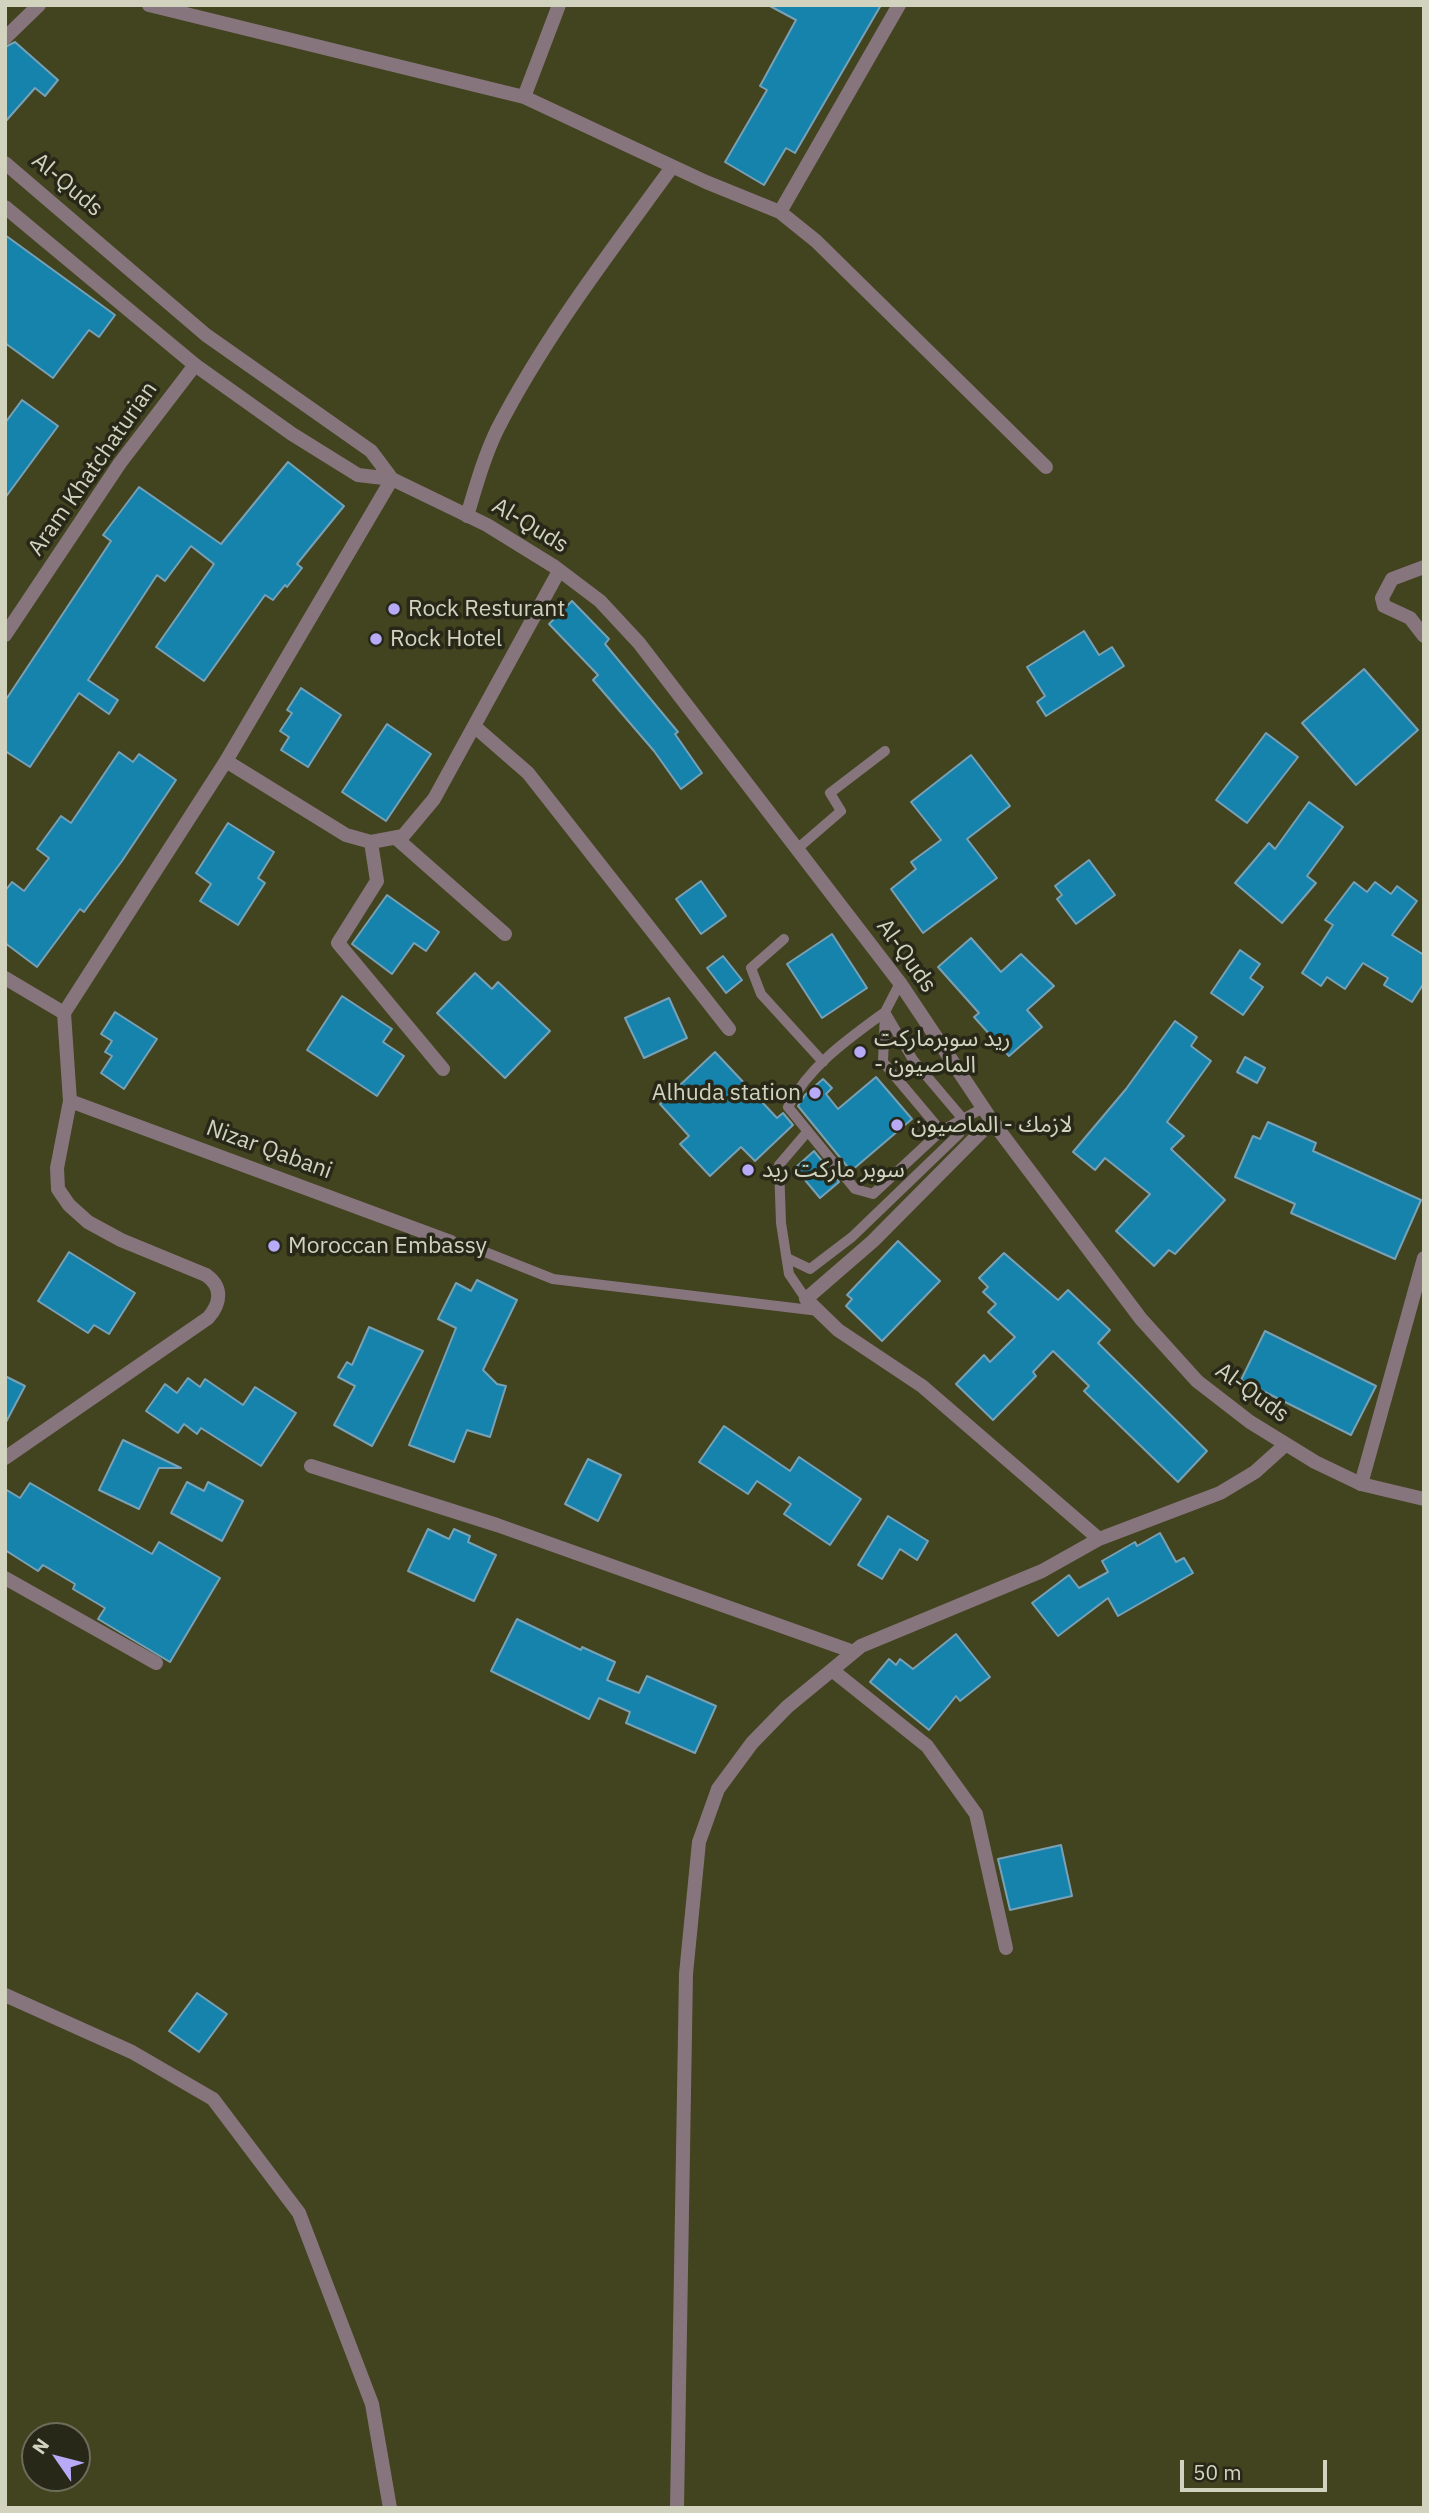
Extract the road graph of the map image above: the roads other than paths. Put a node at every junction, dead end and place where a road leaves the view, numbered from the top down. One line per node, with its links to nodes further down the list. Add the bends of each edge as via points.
1 (39, 5): 5 (street)
2 (149, 5): 6 (street)
3 (559, 5): 6 (street)
4 (899, 5): 10 (street)
5 (5, 38)
6 (524, 97): 8 (street)
7 (5, 163): 13 (street, Al-Quds, via 206,335 371,451)
8 (672, 167): 10 (street); 14 (street, via 590,280 518,393 482,466)
9 (5, 207): 11 (street, Al-Quds)
10 (780, 212): 12 (street, via 816,241)
11 (195, 365): 13 (street, Al-Quds, via 358,475); 17 (street, Aram Khatchaturian, via 120,463)
12 (1046, 467)
13 (392, 479): 14 (street, Al-Quds); 21 (street)
14 (467, 516): 16 (street, Al-Quds)
15 (1424, 567): 18 (street, via 1392,579 1382,598 1384,606 1410,618)
16 (559, 571): 19 (street); 24 (street, Al-Quds, via 600,601 639,643)
17 (5, 635)
18 (1424, 636)
19 (474, 726): 22 (street, via 434,799 414,825); 31 (street, via 528,773)
20 (885, 751): 24 (lane, via 830,793 841,811)
21 (226, 761): 23 (street, via 346,835); 30 (street)
22 (396, 838): 23 (street); 25 (street)
23 (371, 842): 33 (street, via 377,881 338,943)
24 (797, 849): 28 (street, Al-Quds)
25 (505, 934)
26 (784, 939): 32 (lane, via 751,968 761,994)
27 (5, 978): 30 (street)
28 (900, 983): 29 (lane); 35 (street, Al-Quds)
29 (885, 1012): 32 (lane); 36 (lane, via 913,1060); 39 (lane, via 883,1062)
30 (64, 1013): 34 (street)
31 (729, 1029)
32 (823, 1062): 38 (lane, via 788,1107)
33 (443, 1069)
34 (70, 1101): 42 (street, Nizar Qabani); 49 (street, via 57,1168 58,1189 69,1205 121,1240 214,1280 217,1308)
35 (983, 1108): 36 (lane); 37 (street, Al-Quds)
36 (963, 1119): 39 (lane); 41 (lane, via 959,1134)
37 (992, 1121): 46 (street, via 873,1241); 48 (street, Al-Quds, via 1141,1319 1197,1381)
38 (808, 1131): 40 (lane, via 855,1189); 44 (lane, via 779,1165)
39 (941, 1131): 40 (lane)
40 (873, 1194): 41 (lane)
41 (884, 1203): 44 (lane, via 852,1237 810,1269)
42 (452, 1242)
43 (475, 1248): 47 (lane, via 553,1279)
44 (787, 1258): 46 (lane, via 789,1274)
45 (1424, 1258): 51 (street)
46 (806, 1299): 47 (street)
47 (819, 1311): 53 (street, via 838,1330 922,1386)
48 (1285, 1445): 51 (street, Al-Quds); 53 (street, via 1255,1472 1220,1493)
49 (5, 1458)
50 (311, 1466): 55 (street, via 497,1525)
51 (1361, 1484): 52 (street, Al-Quds)
52 (1424, 1499)
53 (1099, 1539): 55 (street, via 1042,1571)
54 (5, 1578): 56 (street)
55 (854, 1652): 57 (street)
56 (156, 1663)
57 (832, 1670): 58 (street, via 927,1746 976,1814); 61 (street, via 752,1743 718,1790 699,1842 686,1974)
58 (1006, 1948)
59 (5, 1995): 60 (street, via 132,2052 213,2099 299,2213 372,2404)
60 (390, 2508)
61 (677, 2508)

